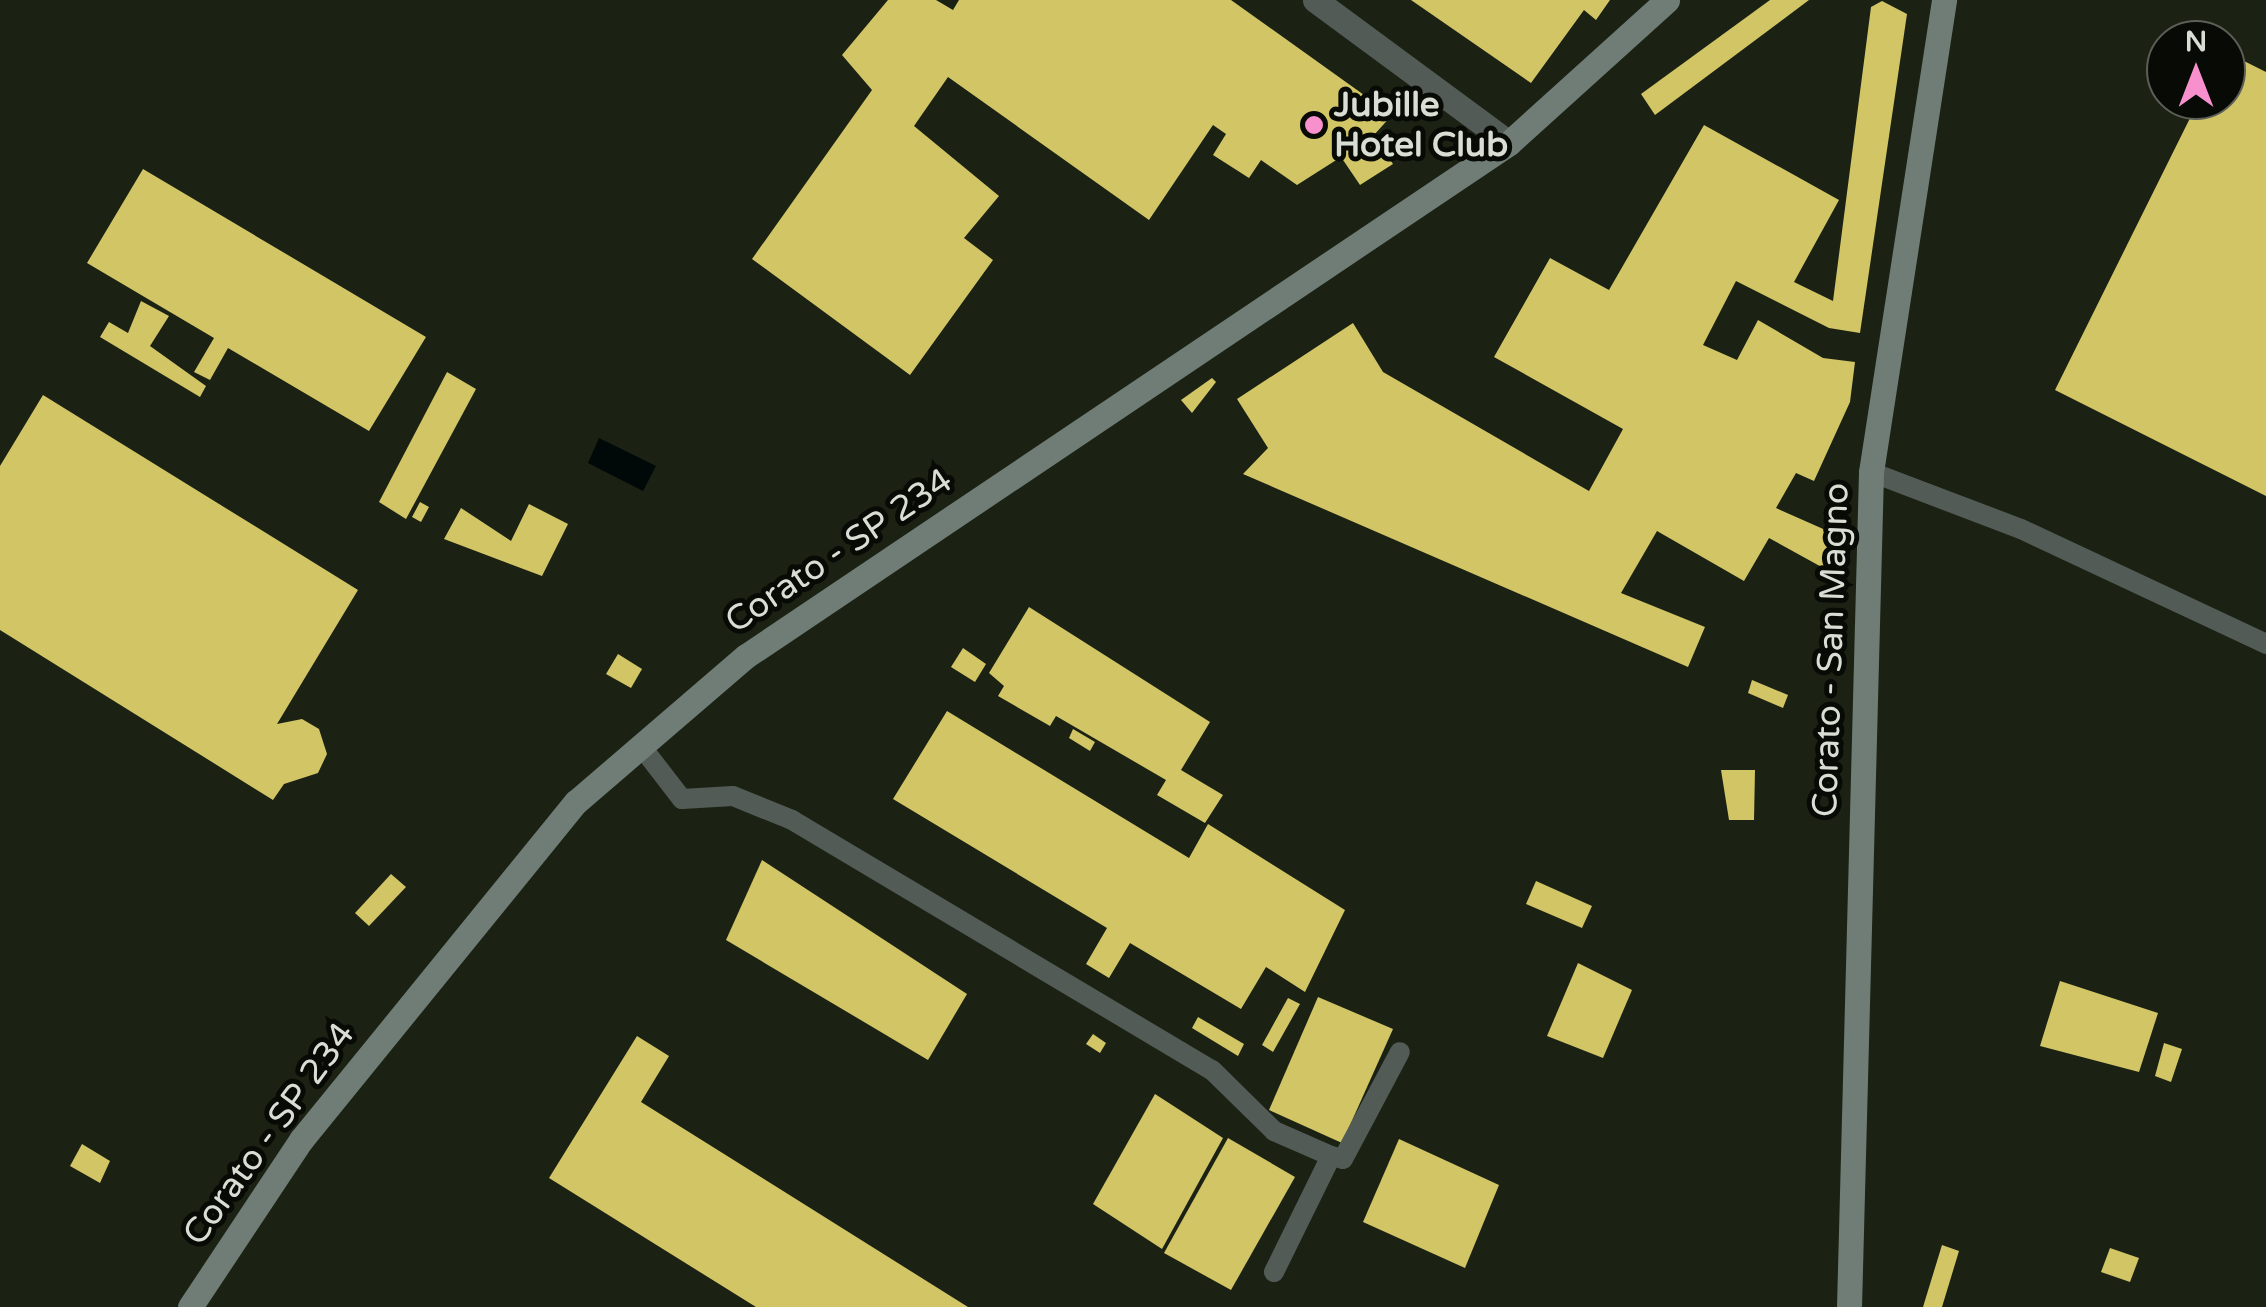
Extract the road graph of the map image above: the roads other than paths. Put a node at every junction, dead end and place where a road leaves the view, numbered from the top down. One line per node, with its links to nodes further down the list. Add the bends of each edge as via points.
1 (1315, 0): 4 (street)
2 (1667, 0): 4 (main road, Corato - SP 234)
3 (1944, 0): 5 (main road, Corato - San Magno)
4 (1509, 143): 7 (main road, Corato - SP 234, via 746,656)
5 (1871, 472): 6 (lane); 12 (main road, Corato - San Magno)
6 (2266, 644)
7 (641, 746): 9 (lane, via 682,799 732,796 792,820 1212,1070 1274,1131); 11 (main road, Corato - SP 234, via 576,802 440,960 301,1140)
8 (1400, 1052): 9 (lane, via 1343,1159)
9 (1332, 1156): 10 (lane)
10 (1274, 1272)
11 (190, 1307)
12 (1849, 1307)

